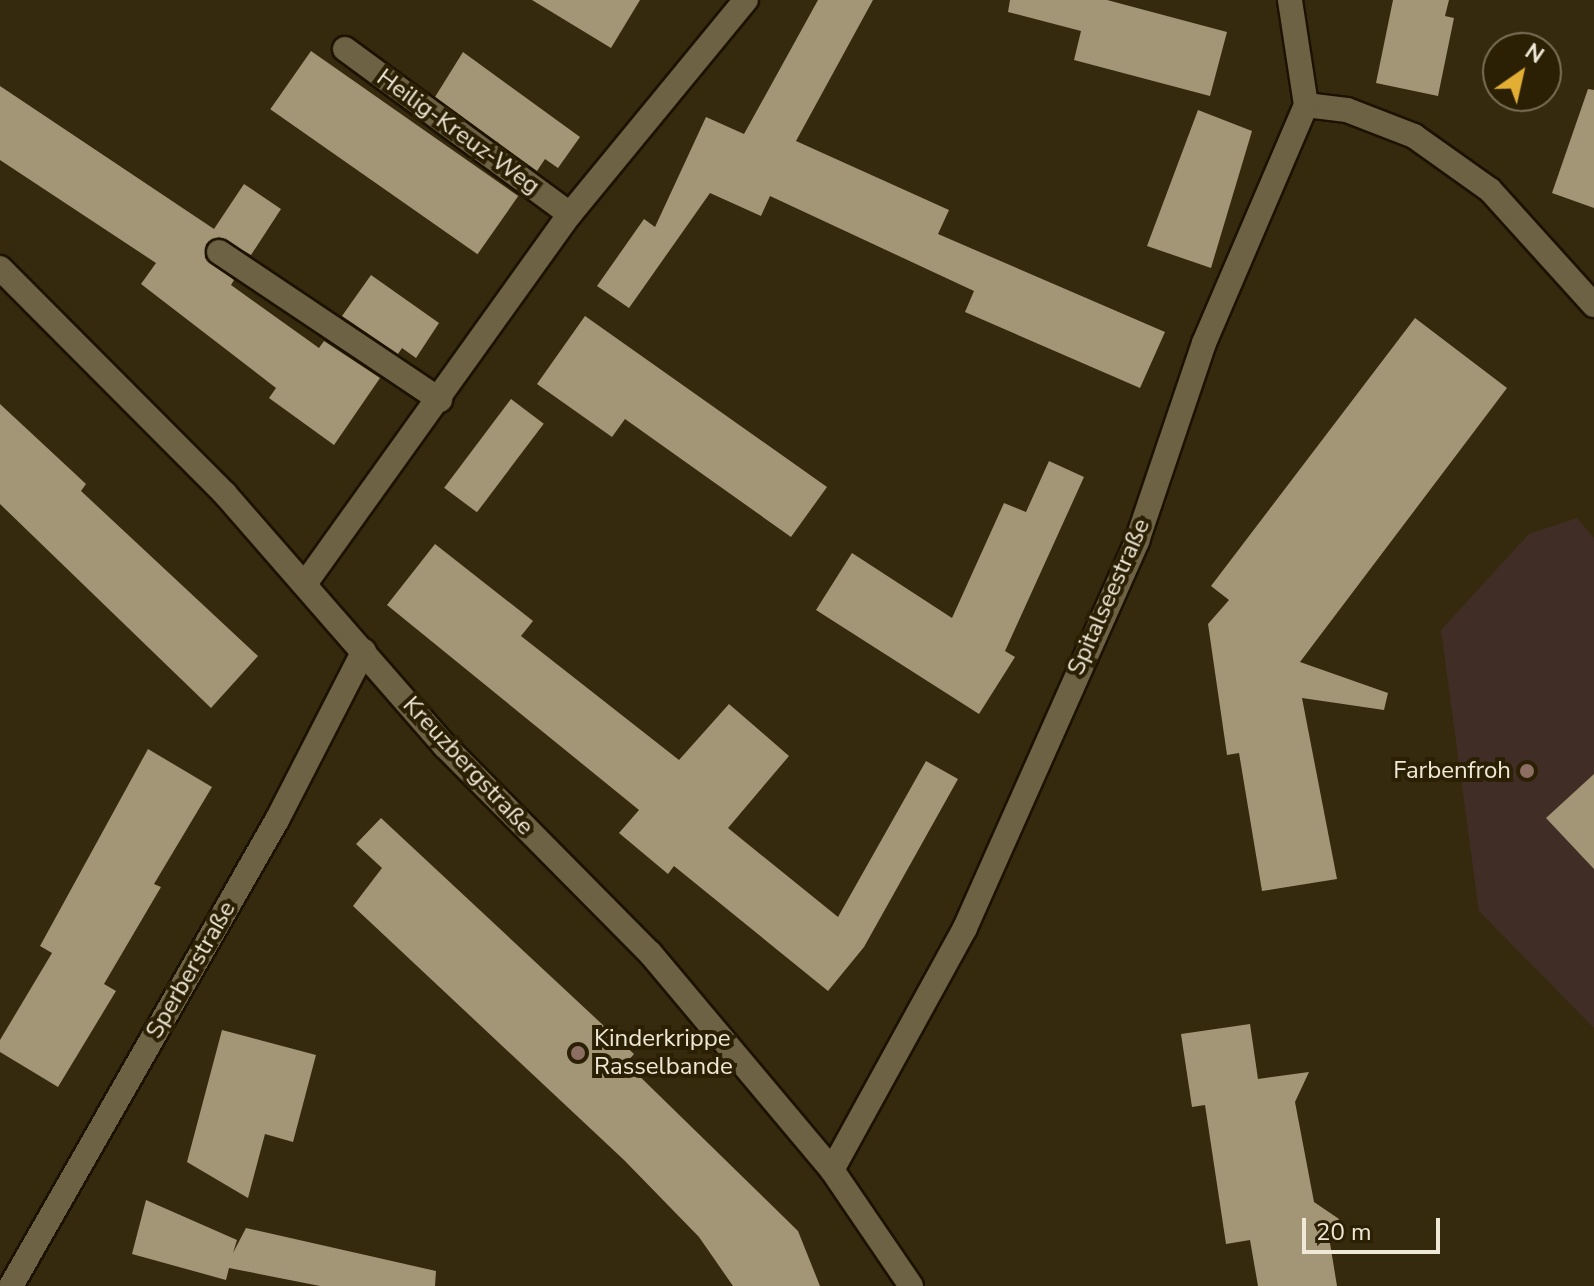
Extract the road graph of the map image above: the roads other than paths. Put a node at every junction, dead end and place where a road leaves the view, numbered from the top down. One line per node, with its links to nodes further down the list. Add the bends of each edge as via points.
1 (1290, 0): 4 (street)
2 (743, 1): 5 (street)
3 (345, 49): 5 (street, Heilig-Kreuz-Weg)
4 (1306, 105): 8 (street, via 1347,110 1414,136 1490,190); 12 (street, Spitalseestraße, via 1204,343 1137,541 965,928)
5 (570, 214): 9 (street)
6 (219, 252): 9 (street)
7 (0, 268): 10 (street, Kreuzbergstraße)
8 (1594, 305)
9 (440, 400): 10 (street)
10 (307, 581): 11 (street, Kreuzbergstraße)
11 (364, 651): 12 (street, Kreuzbergstraße, via 445,746 650,953); 13 (street, Sperberstraße, via 277,820)
12 (832, 1170): 14 (street, Kreuzbergstraße)
13 (11, 1283)
14 (911, 1286)

